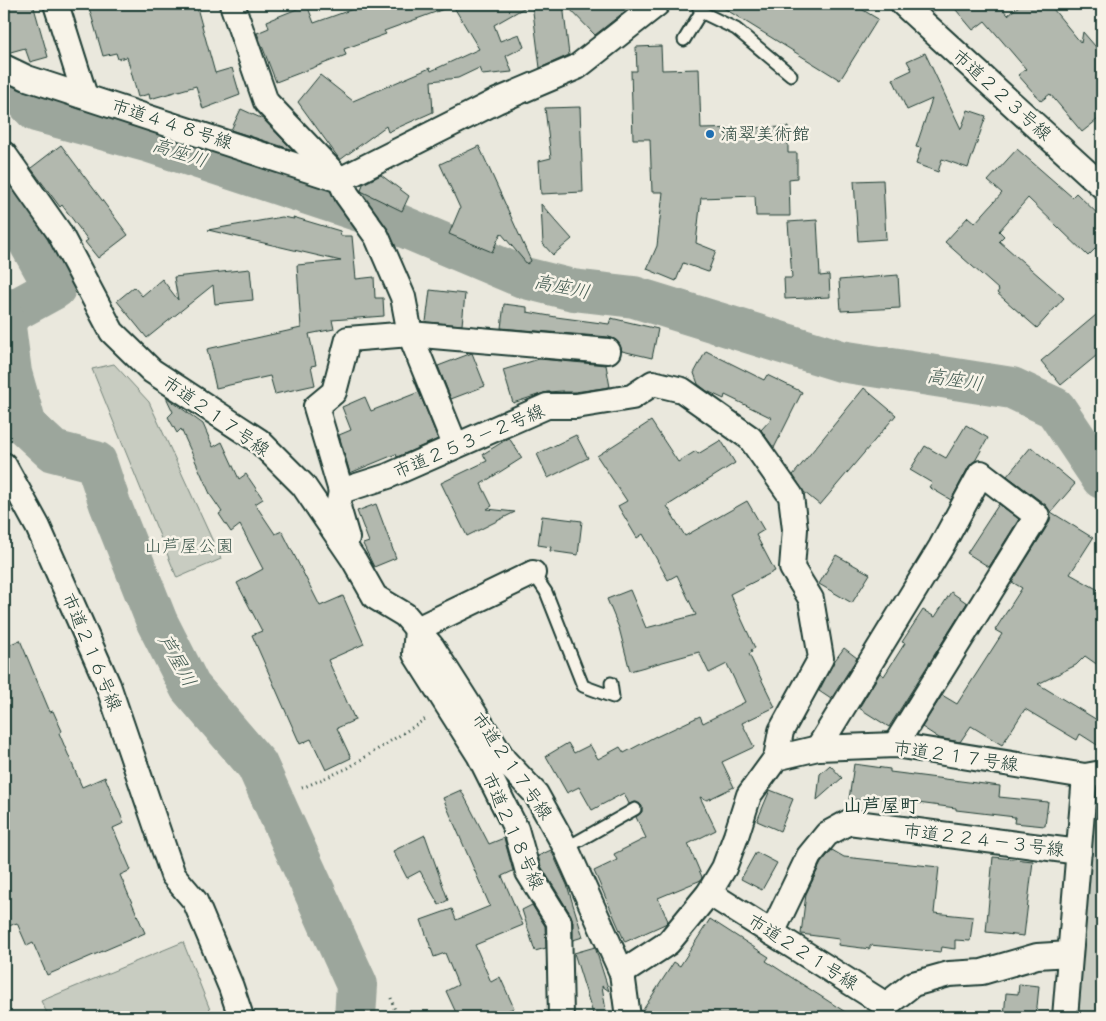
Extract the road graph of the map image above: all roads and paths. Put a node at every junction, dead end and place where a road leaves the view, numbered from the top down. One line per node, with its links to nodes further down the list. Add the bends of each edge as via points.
1 (56, 4): 9 (street)
2 (657, 4): 12 (street, via 577,67 497,101)
3 (902, 4): 11 (street, 市道２２３号線)
4 (238, 5): 12 (street, via 266,102)
5 (699, 8): 6 (lane); 8 (lane, via 736,29)
6 (684, 40)
7 (4, 67): 9 (street, 市道４４８号線, via 27,78)
8 (792, 75)
9 (85, 96): 12 (street, 市道４４８号線)
10 (4, 154): 18 (street, 市道２１７号線, via 59,232 112,332 152,371 259,441 303,485)
11 (1102, 186)
12 (343, 187): 13 (street, via 377,237 403,297)
13 (410, 334): 14 (street); 15 (street); 17 (street, via 348,339 334,392 316,407)
14 (608, 352)
15 (455, 445): 17 (street, 市道２５３－２号線, via 388,476); 25 (street, 市道２５３－２号線, via 547,406 576,406 632,396 653,383 682,390 750,438 791,496 795,529 792,568 811,599 821,658 781,731)
16 (4, 465): 29 (street, 市道２１６号線, via 38,527 108,685)
17 (341, 491): 18 (street, via 338,507)
18 (354, 560): 20 (street, 市道２１７号線, via 376,597 405,615)
19 (533, 573): 20 (street); 21 (lane, via 546,592 583,686 613,697)
20 (417, 629): 30 (street, 市道２１７号線, via 432,647 504,760 536,794); 41 (street, 市道２１８号線, via 415,654 479,755 516,829 528,872 559,922)
21 (611, 682)
22 (404, 732): 27 (path, via 348,768)
23 (895, 745): 24 (street, 市道２１７号線); 24 (street, via 1038,516 981,473 941,547); 26 (street, 市道２１７号線)
24 (818, 748): 25 (street, 市道２１７号線)
25 (776, 758): 32 (street, via 749,795 724,868)
26 (1093, 775): 31 (street)
27 (302, 788)
28 (635, 809): 30 (lane)
29 (165, 846): 38 (street, 市道２１６号線, via 173,875 195,900); 39 (street, 市道２１６号線, via 205,893 243,976)
30 (566, 848): 35 (street, 市道２１７号線)
31 (1078, 852): 33 (street, 市道２２４－３号線, via 849,822 827,834 809,856); 34 (street)
32 (709, 893): 33 (street, 市道２２１号線); 35 (street, via 668,943)
33 (772, 933): 37 (street, 市道２２１号線)
34 (1070, 954): 37 (street, via 1037,956 982,972 950,974 913,984); 43 (street)
35 (622, 973): 42 (street, 市道２１７号線)
36 (391, 998): 40 (path)
37 (886, 1011)
38 (241, 1017)
39 (257, 1017)
40 (397, 1017)
41 (561, 1017)
42 (628, 1017)
43 (1065, 1017)

